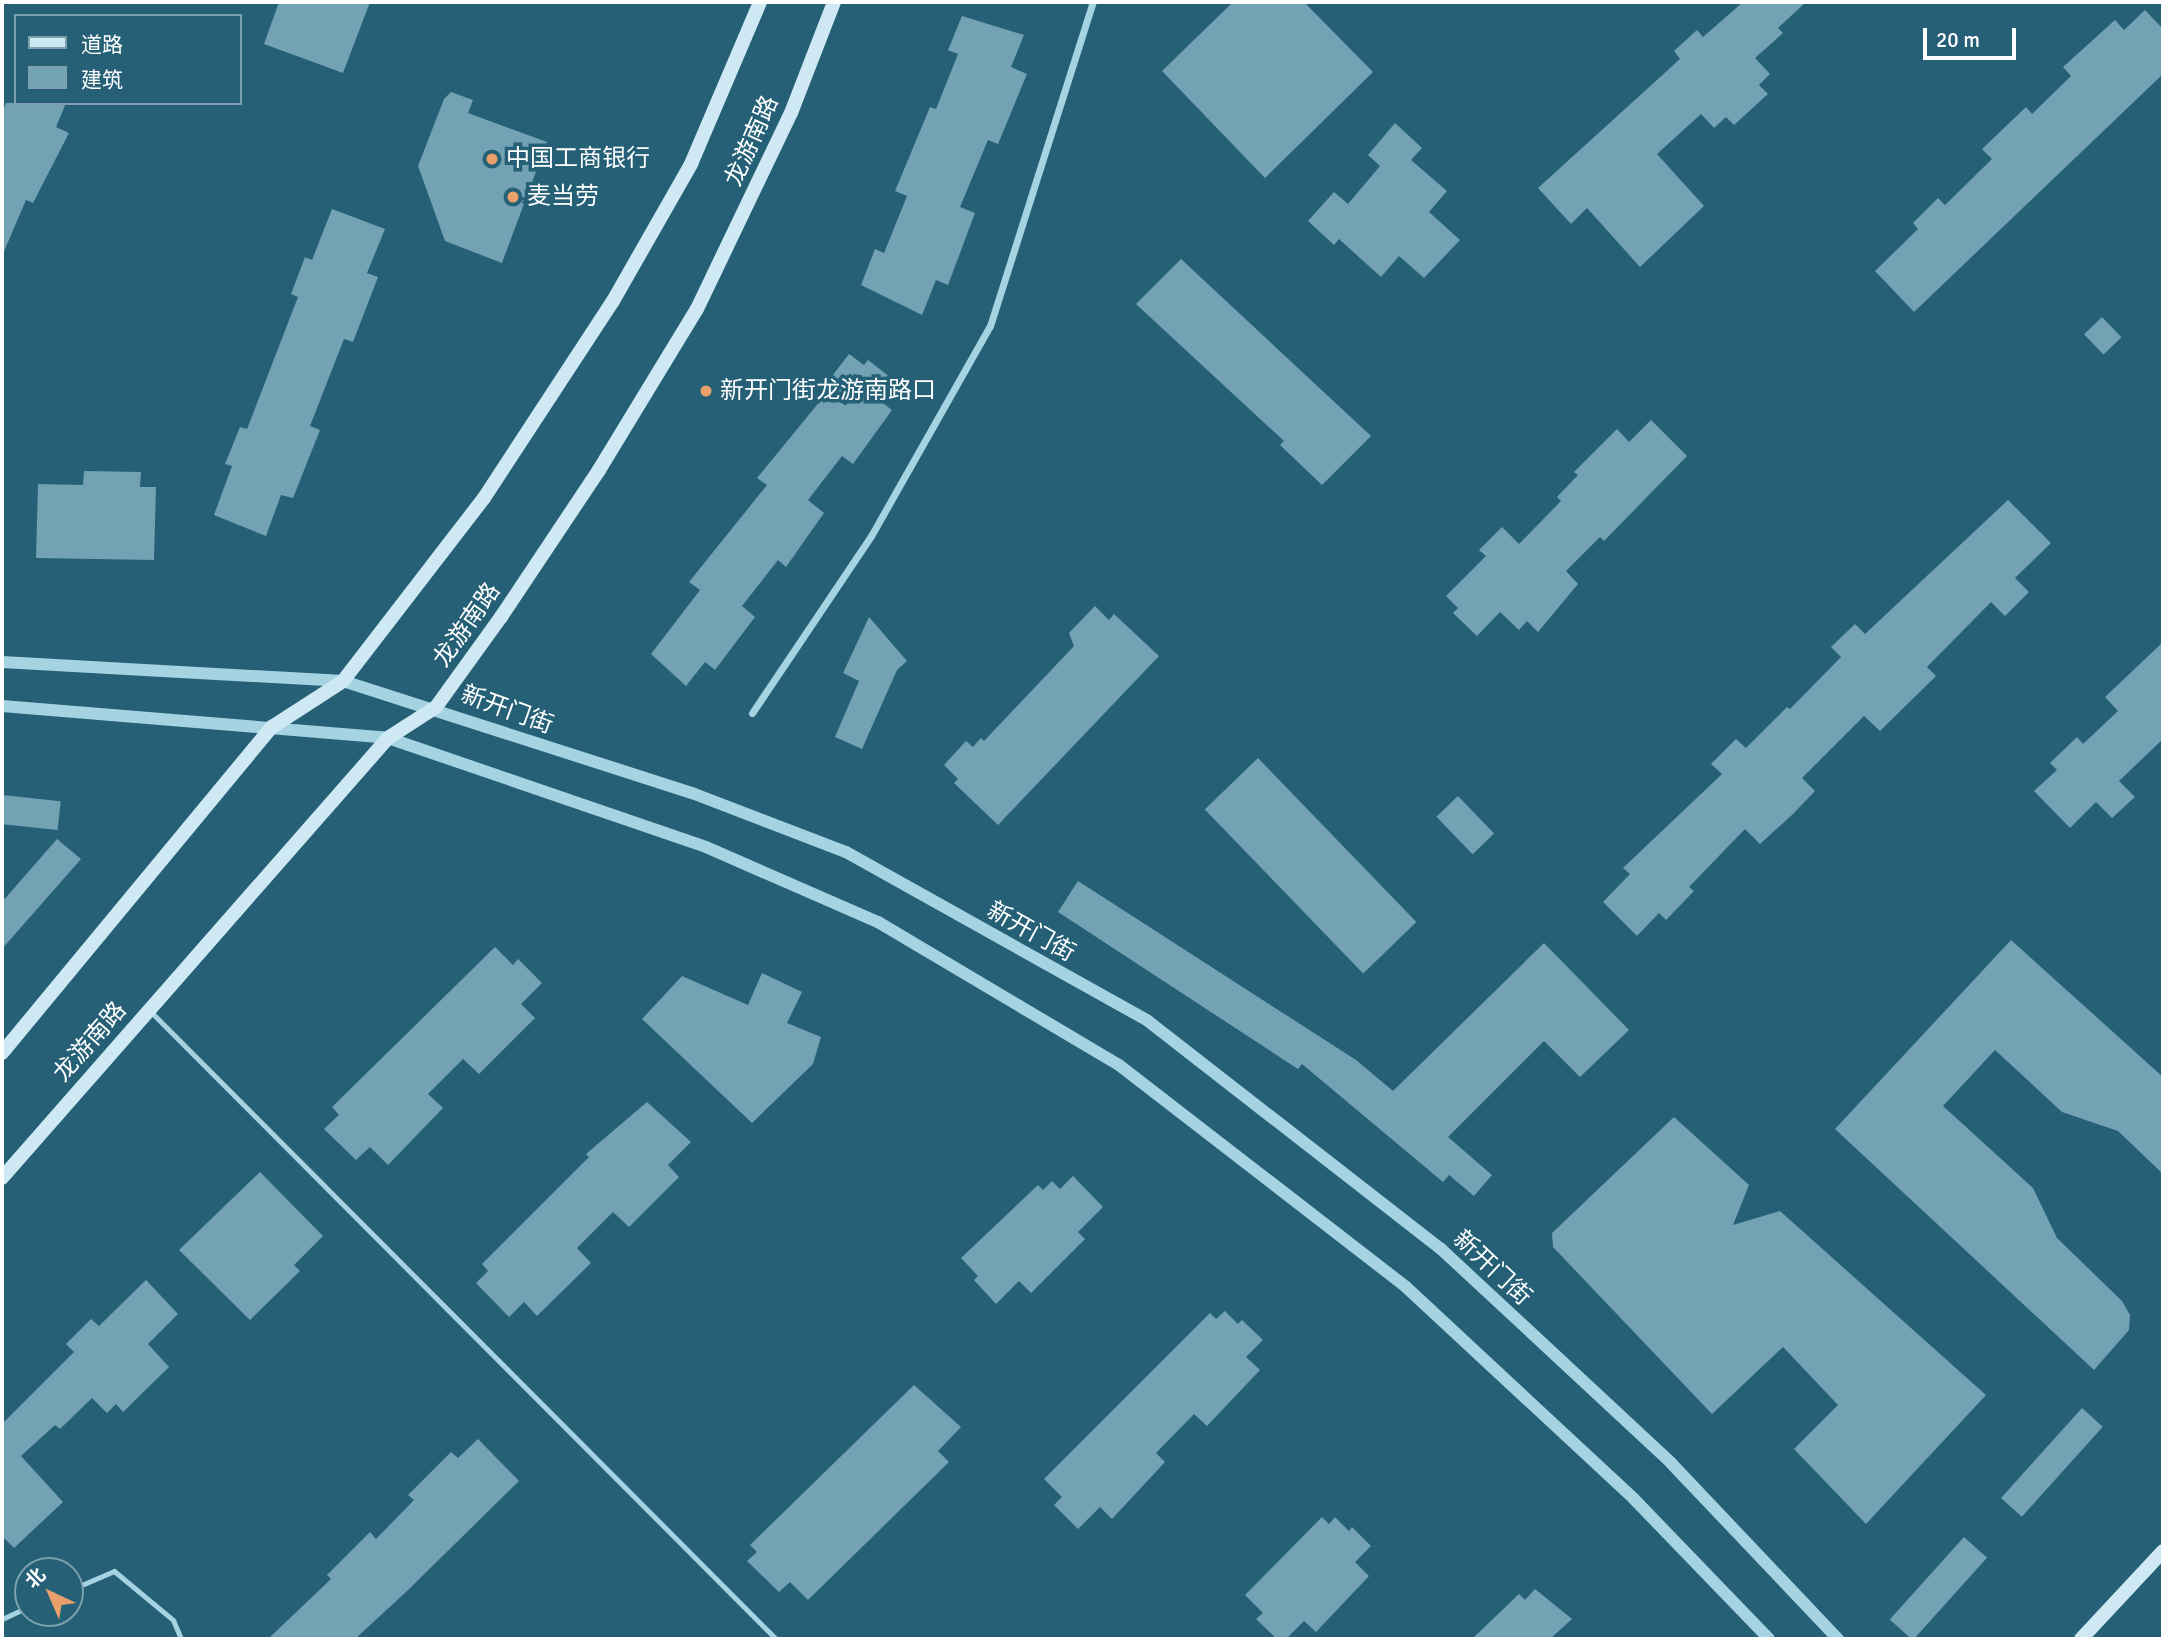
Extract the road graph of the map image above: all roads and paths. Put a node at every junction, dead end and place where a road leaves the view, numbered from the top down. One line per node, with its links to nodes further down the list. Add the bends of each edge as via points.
1 (760, 2): 5 (main road, 龙游南路, via 691,164 612,302 484,498)
2 (834, 2): 7 (main road, 龙游南路, via 747,210 667,363 524,583)
3 (1093, 2): 8 (street, via 990,326 871,536)
4 (2, 662): 5 (street, 新开门街)
5 (343, 681): 7 (street, 新开门街); 9 (main road, 龙游南路)
6 (2, 706): 9 (street)
7 (436, 707): 10 (main road, 龙游南路); 19 (street, 新开门街, via 692,793 846,852 1148,1021 1440,1248 1671,1463)
8 (752, 713)
9 (272, 727): 10 (street); 12 (main road, 龙游南路)
10 (388, 738): 11 (main road, 龙游南路); 18 (street, via 706,847 878,922 1119,1065 1406,1287 1634,1499)
11 (148, 1009): 13 (main road, 龙游南路); 17 (lane)
12 (2, 1053)
13 (2, 1178)
14 (2163, 1551): 20 (main road)
15 (84, 1584): 16 (lane, via 114,1571 173,1620)
16 (181, 1639)
17 (776, 1639)
18 (1769, 1639)
19 (1838, 1639)
20 (2081, 1639)

